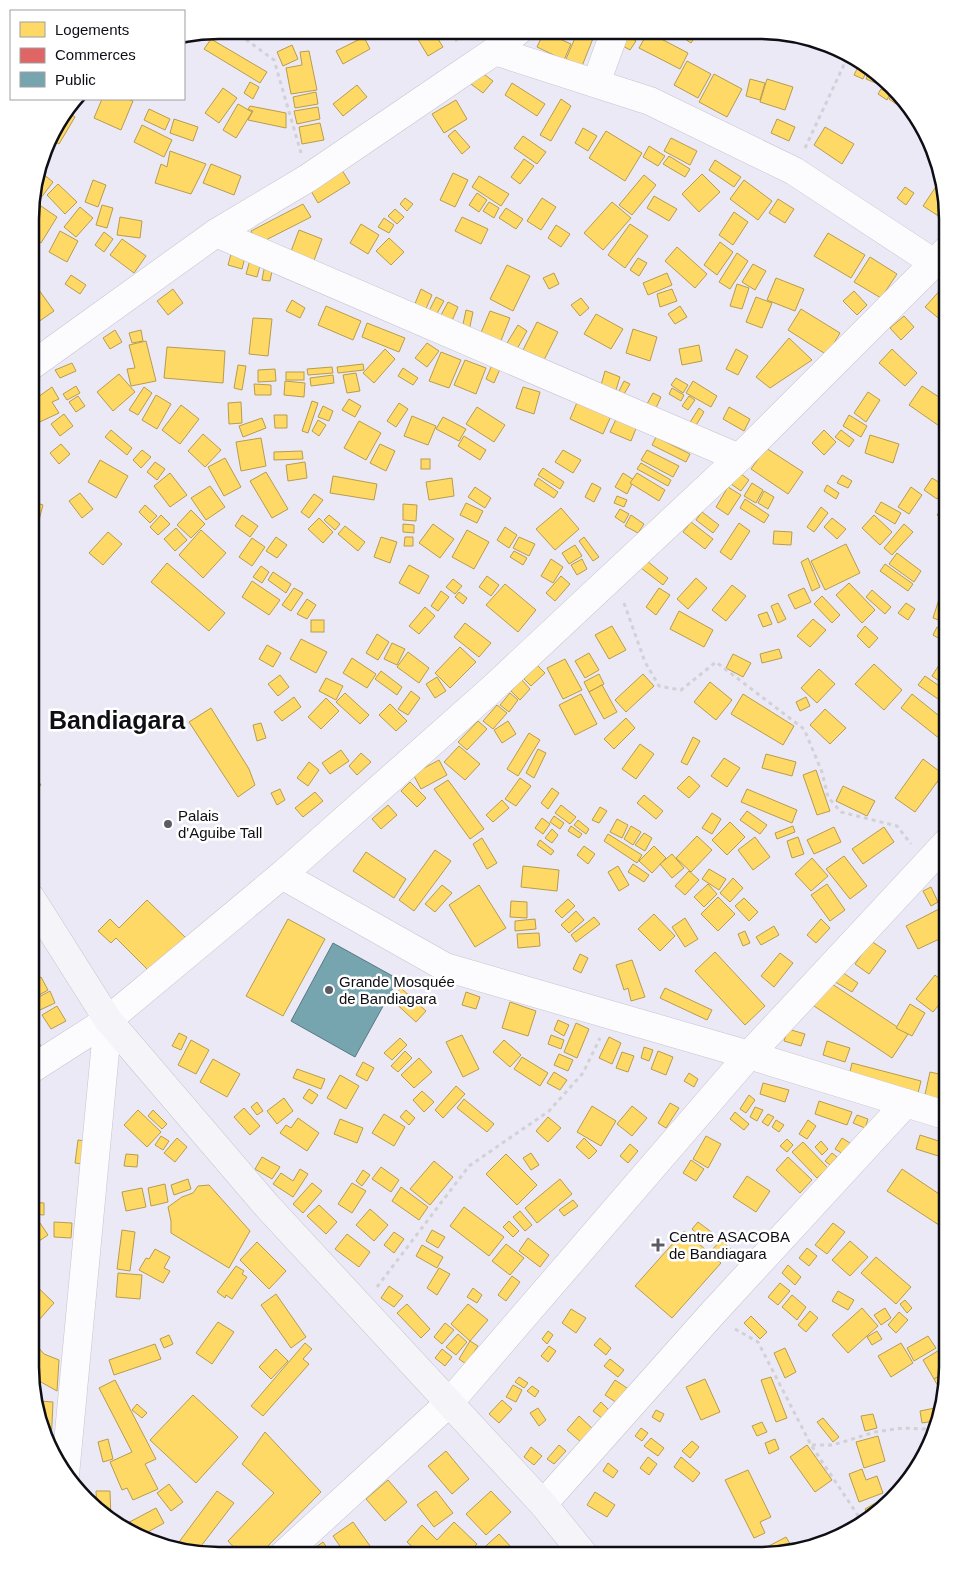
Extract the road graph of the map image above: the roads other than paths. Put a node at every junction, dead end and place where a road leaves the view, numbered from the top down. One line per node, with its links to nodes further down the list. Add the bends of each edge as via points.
1 (509, 39): 3 (street)
2 (612, 39): 4 (street)
3 (495, 51): 4 (street); 5 (street, via 308,178)
4 (596, 83): 6 (street, via 650,100 794,171)
5 (216, 233): 8 (street); 9 (street)
6 (939, 255)
7 (939, 258): 9 (street)
8 (39, 360)
9 (739, 458): 11 (street, via 492,689)
10 (939, 850): 14 (street)
11 (282, 875): 13 (street); 14 (street, via 445,967)
12 (39, 911): 13 (main road)
13 (108, 1020): 15 (street); 18 (main road, via 267,1206); 19 (street)
14 (749, 1055): 16 (street); 18 (street)
15 (39, 1064)
16 (906, 1103): 17 (street); 20 (street)
17 (939, 1113)
18 (450, 1404): 20 (main road); 21 (street)
19 (66, 1462)
20 (543, 1504): 22 (main road)
21 (292, 1547)
22 (577, 1547)

